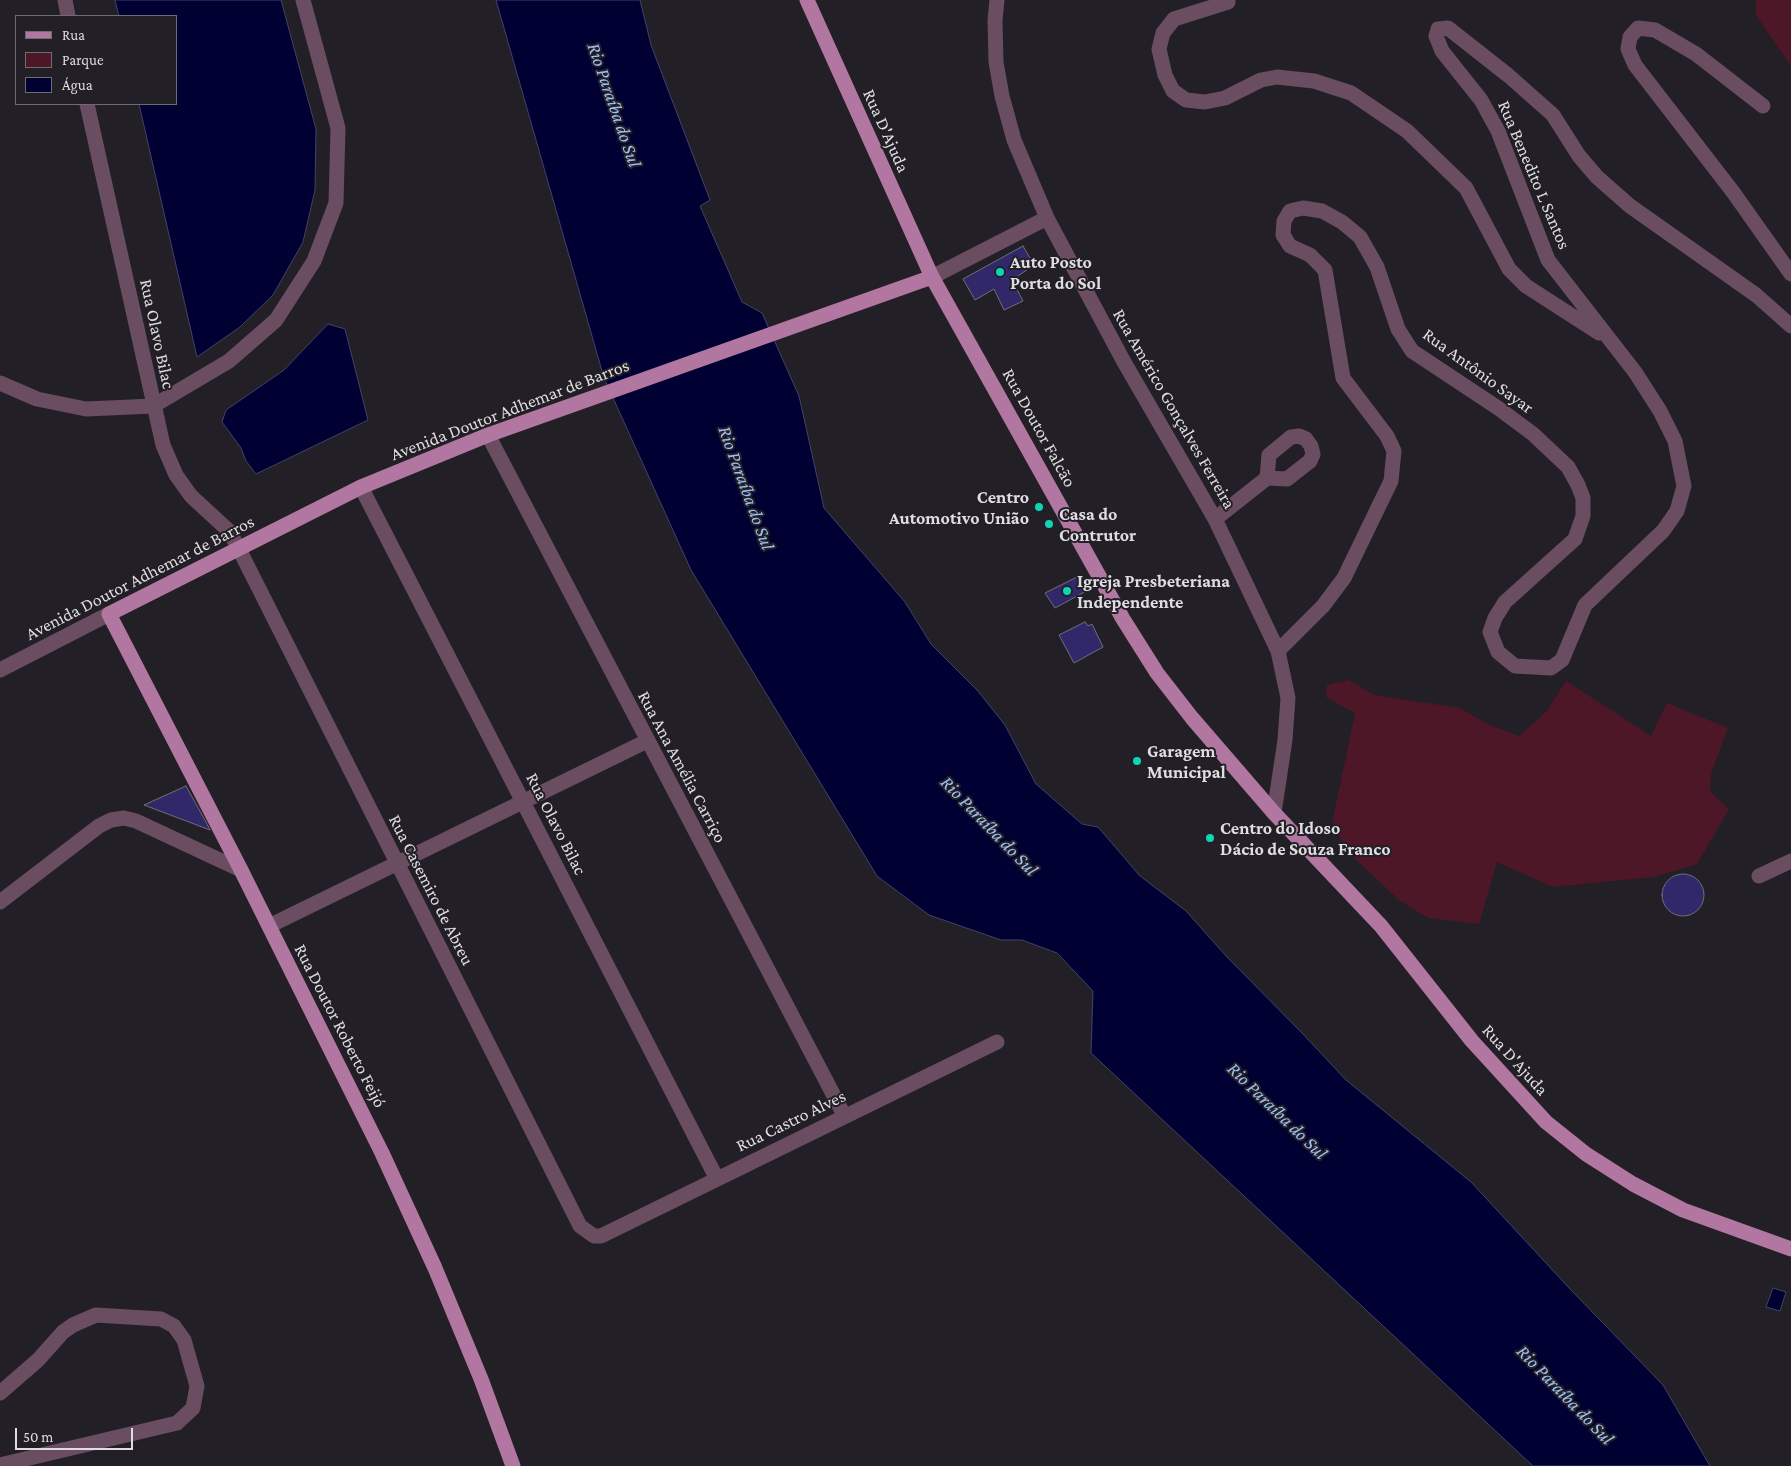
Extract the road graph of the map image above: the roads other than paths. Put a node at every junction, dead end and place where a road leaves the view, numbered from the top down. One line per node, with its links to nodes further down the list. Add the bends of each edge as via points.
1 (65, 0): 6 (street)
2 (303, 0): 15 (street, via 338,128 336,203 314,261 276,320 228,361)
3 (807, 0): 11 (main road, Rua D'Ajuda)
4 (997, 0): 9 (street, Rua Américo Gonçalves Ferreira, via 994,20 996,62 1002,96 1014,140)
5 (1228, 2): 13 (street, Rua Benedito L Santos, via 1174,20 1163,33 1159,49 1164,75 1173,91 1186,100 1205,102 1225,98 1262,80 1278,78 1314,80 1351,93 1406,131 1466,188 1509,269 1526,286)
6 (68, 15)
7 (87, 105): 15 (street, Rua Olavo Bilac)
8 (1763, 106): 10 (street, via 1696,54 1655,30 1638,28 1630,38 1628,49 1635,65 1733,192)
9 (1047, 218): 11 (street, Avenida Doutor Adhemar de Barros); 19 (street, Rua Américo Gonçalves Ferreira, via 1124,362)
10 (1791, 274)
11 (932, 277): 16 (main road, Avenida Doutor Adhemar de Barros); 27 (main road, Rua Doutor Falcão, via 1123,619 1157,673)
12 (1791, 326): 13 (street, Rua Benedito L Santos, via 1756,296 1630,206 1579,156 1553,115 1448,28 1438,29 1436,36 1442,51 1481,100 1498,131 1548,260)
13 (1608, 339): 23 (street, Rua Benedito L Santos, via 1660,410 1675,441 1684,486 1677,511 1663,531 1585,606)
14 (0, 383): 15 (street, via 37,399 86,409)
15 (153, 406): 20 (street, Rua Olavo Bilac, via 163,445 176,475 191,496 229,531)
16 (488, 435): 18 (main road, Avenida Doutor Adhemar de Barros); 25 (street, Rua Ana Amélia Carriço)
17 (1267, 478): 19 (street)
18 (361, 487): 20 (main road, Avenida Doutor Adhemar de Barros); 26 (street, Rua Olavo Bilac)
19 (1215, 519): 22 (street, Rua Américo Gonçalves Ferreira)
20 (239, 548): 21 (main road, Avenida Doutor Adhemar de Barros); 29 (street, Rua Casemiro de Abreu)
21 (109, 614): 24 (street, Avenida Doutor Adhemar de Barros); 30 (main road, Rua Doutor Roberto Feijó)
22 (1278, 651): 23 (street, Rua Antônio Sayar, via 1323,606 1344,578 1391,481 1394,451 1388,436 1343,378 1325,270 1310,255 1290,246 1283,235 1284,221 1290,211 1303,208 1322,211 1360,237 1377,266 1398,329 1412,351 1498,408 1568,466 1583,498 1583,516 1575,539 1505,602 1490,632 1498,652 1515,666 1551,668); 27 (street, Rua Américo Gonçalves Ferreira, via 1288,698)
23 (1562, 660)
24 (0, 670)
25 (647, 741): 26 (street); 35 (street, Rua Ana Amélia Carriço)
26 (524, 803): 29 (street); 36 (street, Rua Olavo Bilac)
27 (1274, 813): 38 (main road, Rua D'Ajuda, via 1381,926 1472,1041 1546,1122 1586,1154 1683,1210)
28 (1791, 861): 31 (street)
29 (396, 864): 33 (street); 37 (street, Rua Casemiro de Abreu, via 580,1226 594,1236)
30 (241, 870): 32 (street, via 124,818 99,826); 33 (main road, Rua Doutor Roberto Feijó)
31 (1758, 876)
32 (0, 902)
33 (269, 926): 41 (main road, Rua Doutor Roberto Feijó, via 424,1244 481,1379)
34 (997, 1042): 35 (street, Rua Castro Alves)
35 (844, 1115): 36 (street, Rua Castro Alves)
36 (717, 1179): 37 (street, Rua Castro Alves)
37 (601, 1236)
38 (1791, 1249)
39 (0, 1393): 40 (street, via 73,1324 96,1315 161,1319 174,1326 184,1340 198,1386 193,1408 177,1423)
40 (0, 1465)
41 (513, 1466)

